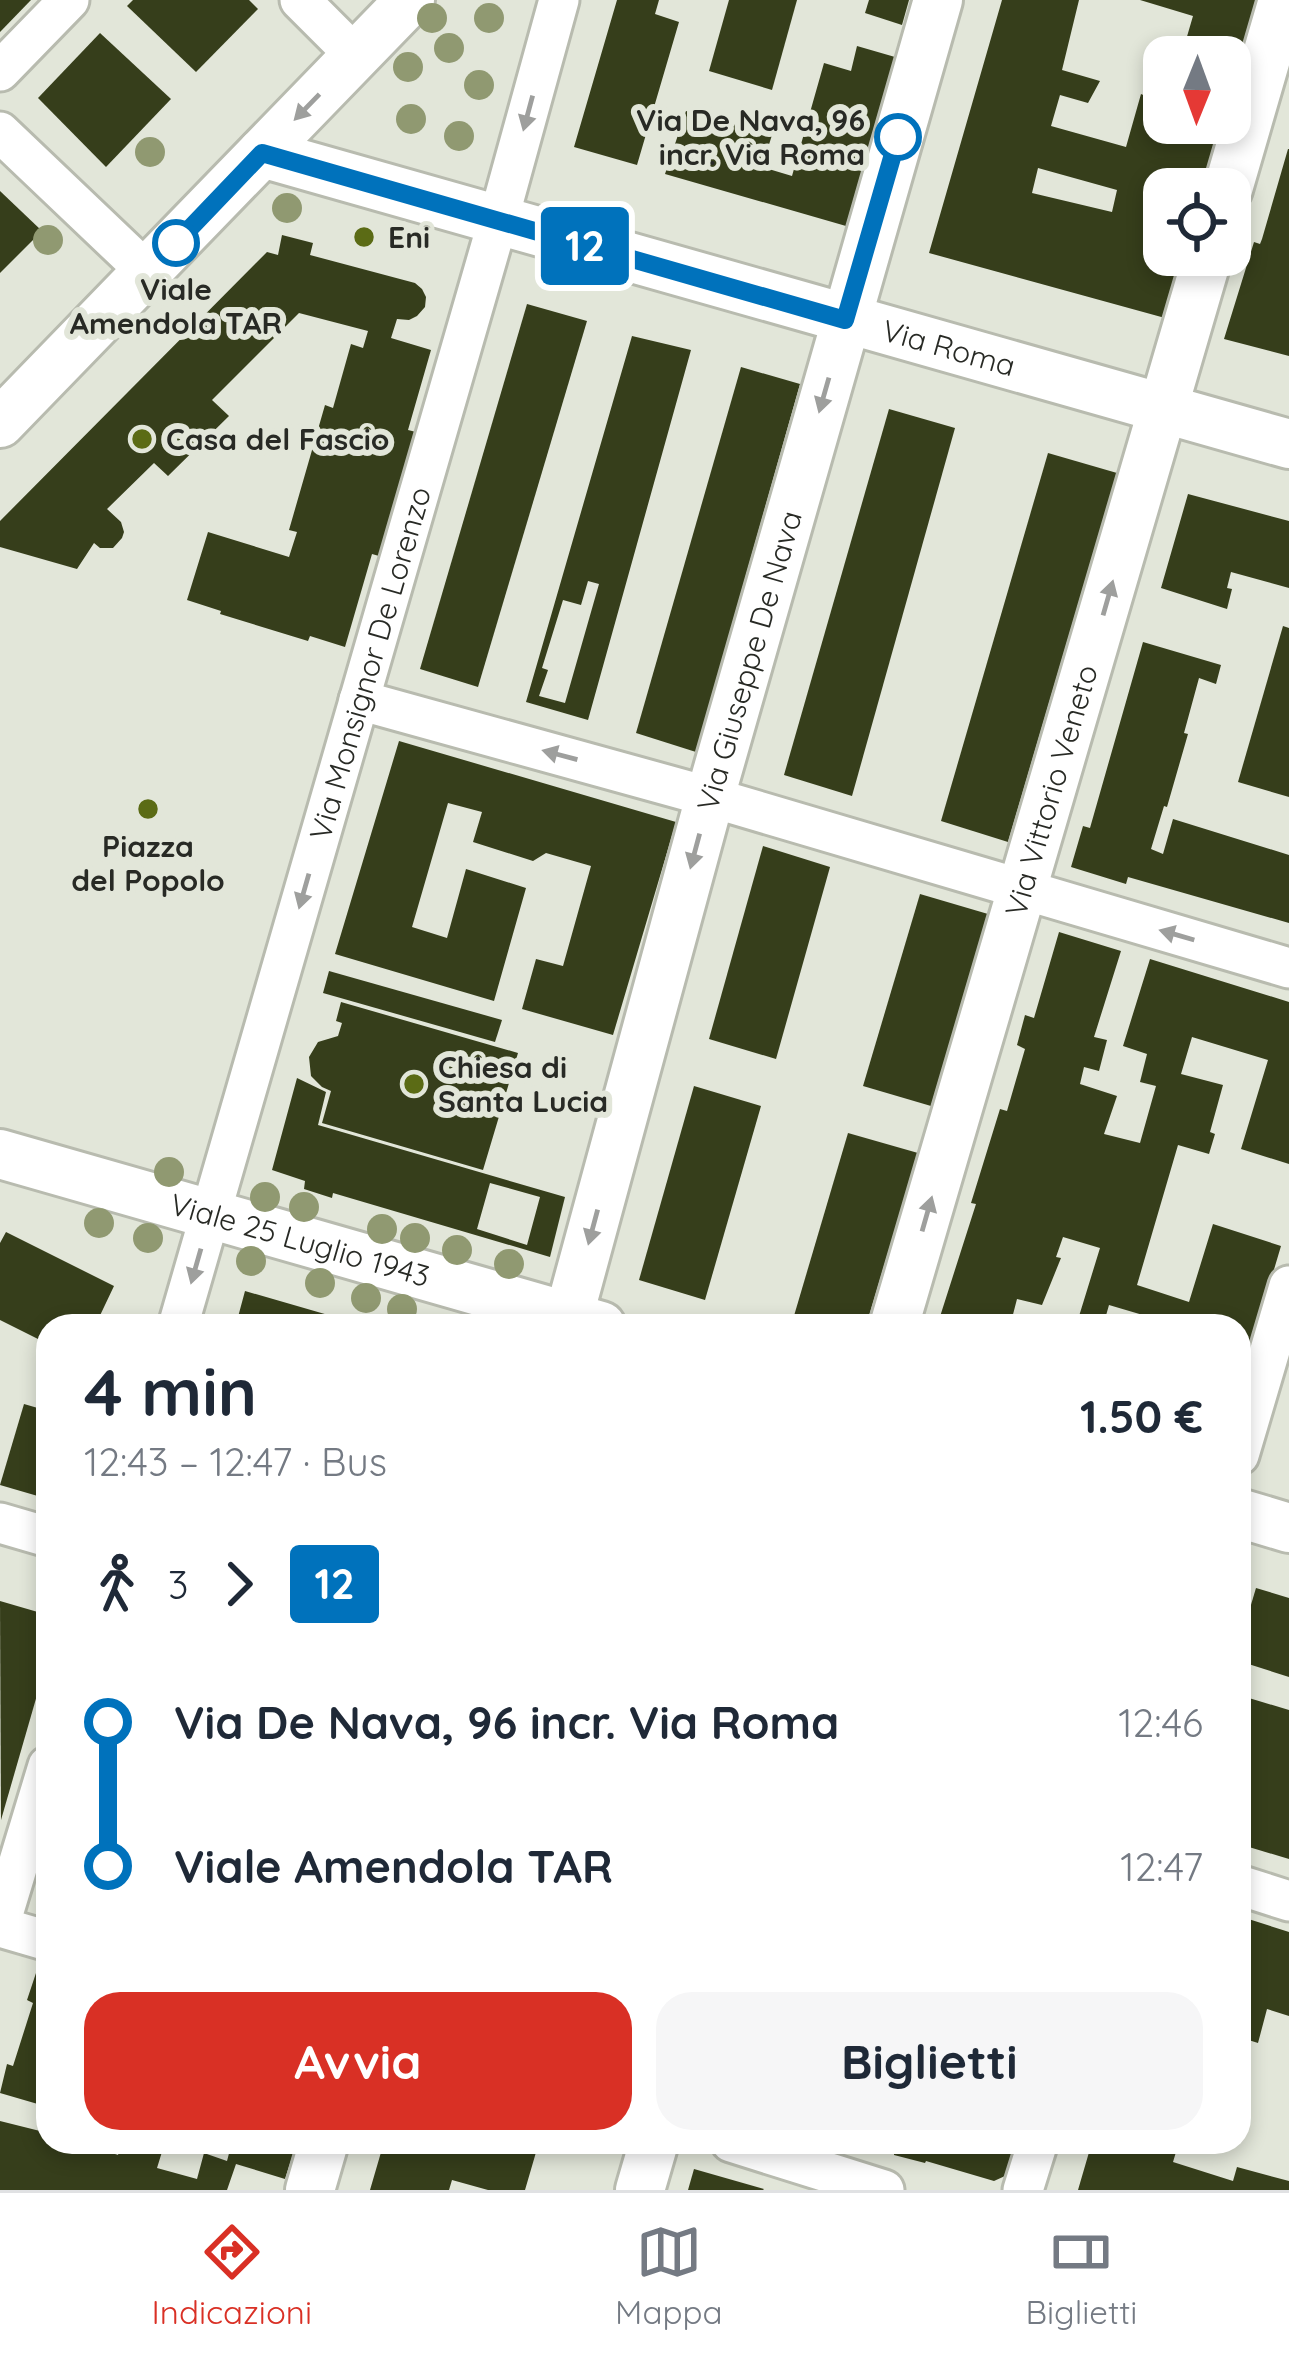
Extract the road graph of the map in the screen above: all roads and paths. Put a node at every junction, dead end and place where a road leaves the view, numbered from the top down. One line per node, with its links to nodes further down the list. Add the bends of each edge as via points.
1 (69, 0): 8 (street)
2 (300, 0): 7 (street)
3 (410, 0): 7 (street)
4 (559, 0): 12 (street, Via Monsignor De Lorenzo, one-way to 12)
5 (938, 0): 15 (street, Via Giuseppe De Nava)
6 (1283, 0): 11 (street)
7 (356, 56): 10 (street, one-way to 10)
8 (0, 71)
9 (0, 132): 13 (street)
10 (262, 153): 12 (street, Via Roma); 13 (street)
11 (1234, 168)
12 (498, 221): 15 (street, Via Roma); 19 (street, Via Monsignor De Lorenzo)
13 (147, 272): 17 (street)
14 (1202, 276): 16 (street, Via Vittorio Veneto)
15 (845, 320): 16 (street, Via Roma); 20 (street, Via Giuseppe De Nava, one-way to 20)
16 (1163, 409): 18 (street, Via Roma); 21 (street, Via Vittorio Veneto, one-way to 16)
17 (0, 424)
18 (1289, 444)
19 (359, 700): 20 (street, one-way to 19); 24 (street, Via Monsignor De Lorenzo, one-way to 24)
20 (710, 797): 21 (street); 28 (street, Via Giuseppe De Nava, one-way to 28)
21 (1022, 891): 22 (street, one-way to 21); 29 (street, Via Vittorio Veneto, one-way to 21)
22 (1289, 968)
23 (0, 1154): 24 (street, Viale 25 Luglio 1943)
24 (211, 1213): 26 (street, Via Monsignor De Lorenzo, one-way to 26); 27 (street, Viale 25 Luglio 1943)
25 (1289, 1286): 30 (street)
26 (182, 1314)
27 (548, 1314)
28 (580, 1314)
29 (898, 1314)
30 (1251, 1414)
31 (1251, 1517): 33 (street)
32 (0, 1522): 34 (street)
33 (1289, 1528)
34 (36, 1533)
35 (36, 1806): 38 (street)
36 (1251, 1889): 37 (street)
37 (1289, 1900)
38 (0, 1926): 39 (street)
39 (36, 1937)
40 (320, 2154): 44 (street)
41 (650, 2154): 45 (street)
42 (769, 2154): 46 (street)
43 (1034, 2154): 47 (street)
44 (310, 2190)
45 (640, 2190)
46 (884, 2190)
47 (1023, 2190)

